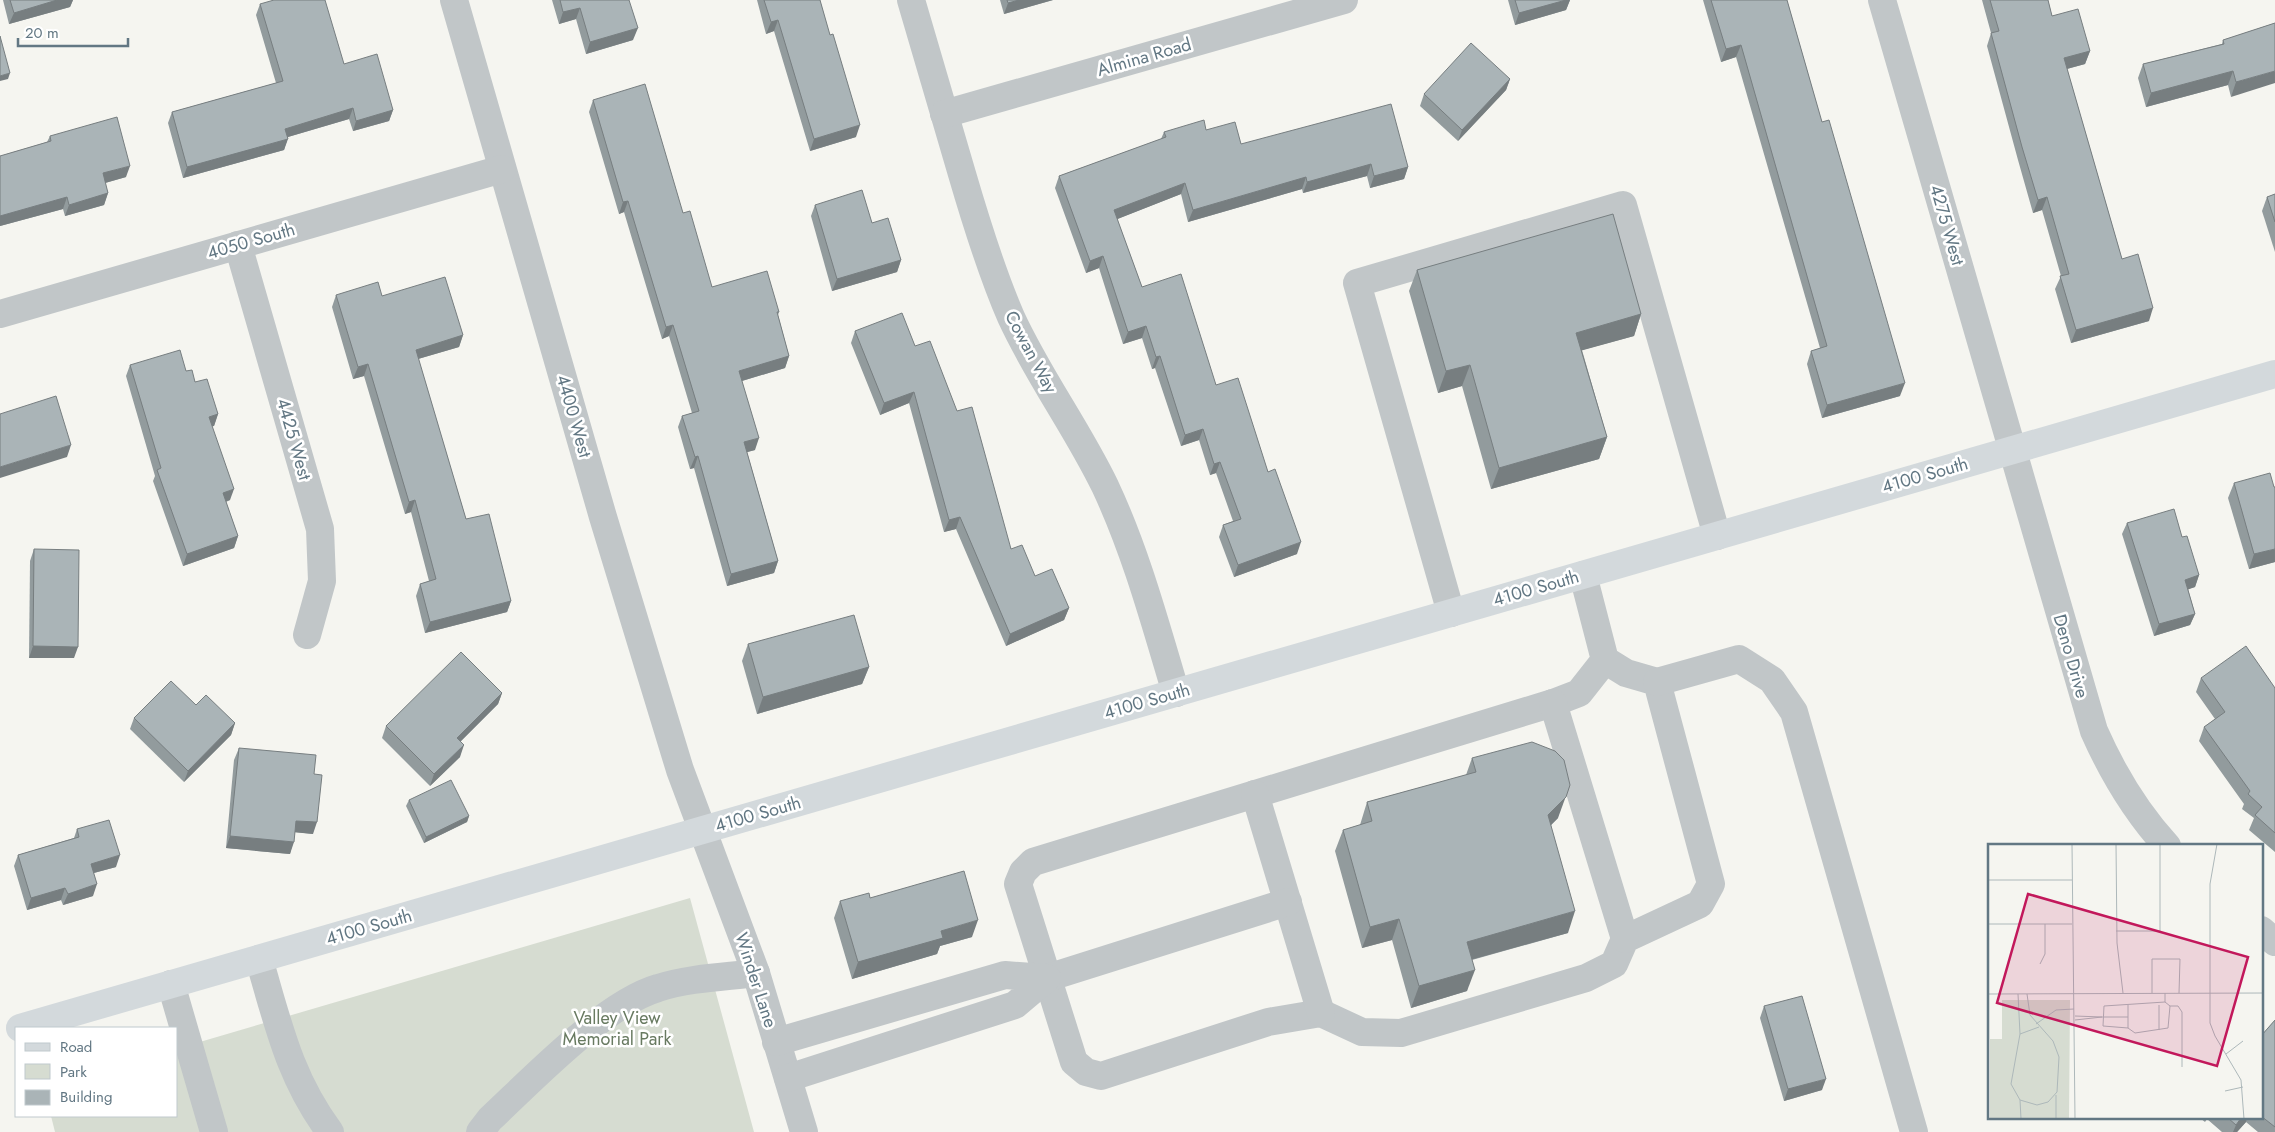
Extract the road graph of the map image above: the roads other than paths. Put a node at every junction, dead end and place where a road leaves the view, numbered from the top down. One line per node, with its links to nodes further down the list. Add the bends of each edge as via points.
1 (454, 0): 6 (street, 4400 West)
2 (911, 0): 5 (street, Cowan Way)
3 (1344, 0): 5 (street, Almina Road)
4 (1882, 0): 10 (street, 4275 West)
5 (944, 114): 17 (street, Cowan Way, via 978,228 1011,317 1104,484 1141,576)
6 (502, 169): 7 (street, 4050 South); 20 (street, 4400 West, via 609,536)
7 (238, 245): 8 (street, 4050 South); 14 (street, 4425 West, via 320,529 322,581)
8 (0, 314)
9 (2275, 374): 10 (main road, 4100 South)
10 (2012, 450): 11 (main road, 4100 South); 21 (street, Deno Drive, via 2094,731 2126,794)
11 (1717, 536): 12 (main road, 4100 South); 13 (street, via 1623,204 1357,283)
12 (1583, 575): 13 (main road, 4100 South); 15 (street)
13 (1451, 613): 17 (main road, 4100 South)
14 (307, 635)
15 (1606, 660): 16 (street, via 1626,673); 18 (street, via 1579,693)
16 (1657, 682): 24 (street, via 1712,884 1700,904); 40 (street, via 1739,659 1772,680 1794,712)
17 (1176, 693): 20 (main road, 4100 South)
18 (1553, 703): 19 (street); 24 (street)
19 (1255, 794): 22 (street); 28 (street, via 1033,862 1023,872 1018,884)
20 (701, 830): 26 (main road, 4100 South); 27 (street, Winder Lane)
21 (2165, 844)
22 (1288, 902): 28 (street); 30 (street)
23 (2262, 931): 25 (street)
24 (1625, 939): 30 (street, via 1614,964 1586,978 1401,1033 1362,1032)
25 (2275, 942)
26 (259, 959): 29 (main road, 4100 South); 37 (street, via 291,1066)
27 (756, 973): 34 (street, Winder Lane); 38 (street, via 665,986 628,1001 582,1035 490,1119)
28 (1047, 978): 30 (street, via 1074,1062 1086,1072 1101,1076 1268,1022); 34 (street, via 1005,975); 35 (street, via 1016,1005)
29 (171, 984): 31 (main road, 4100 South); 36 (street)
30 (1321, 1012)
31 (25, 1027)
32 (15, 1030): 33 (main road, 4100 South)
33 (0, 1034)
34 (776, 1042): 35 (street, Winder Lane)
35 (788, 1078): 39 (street, Winder Lane)
36 (214, 1132)
37 (330, 1132)
38 (480, 1132)
39 (804, 1132)
40 (1914, 1132)

